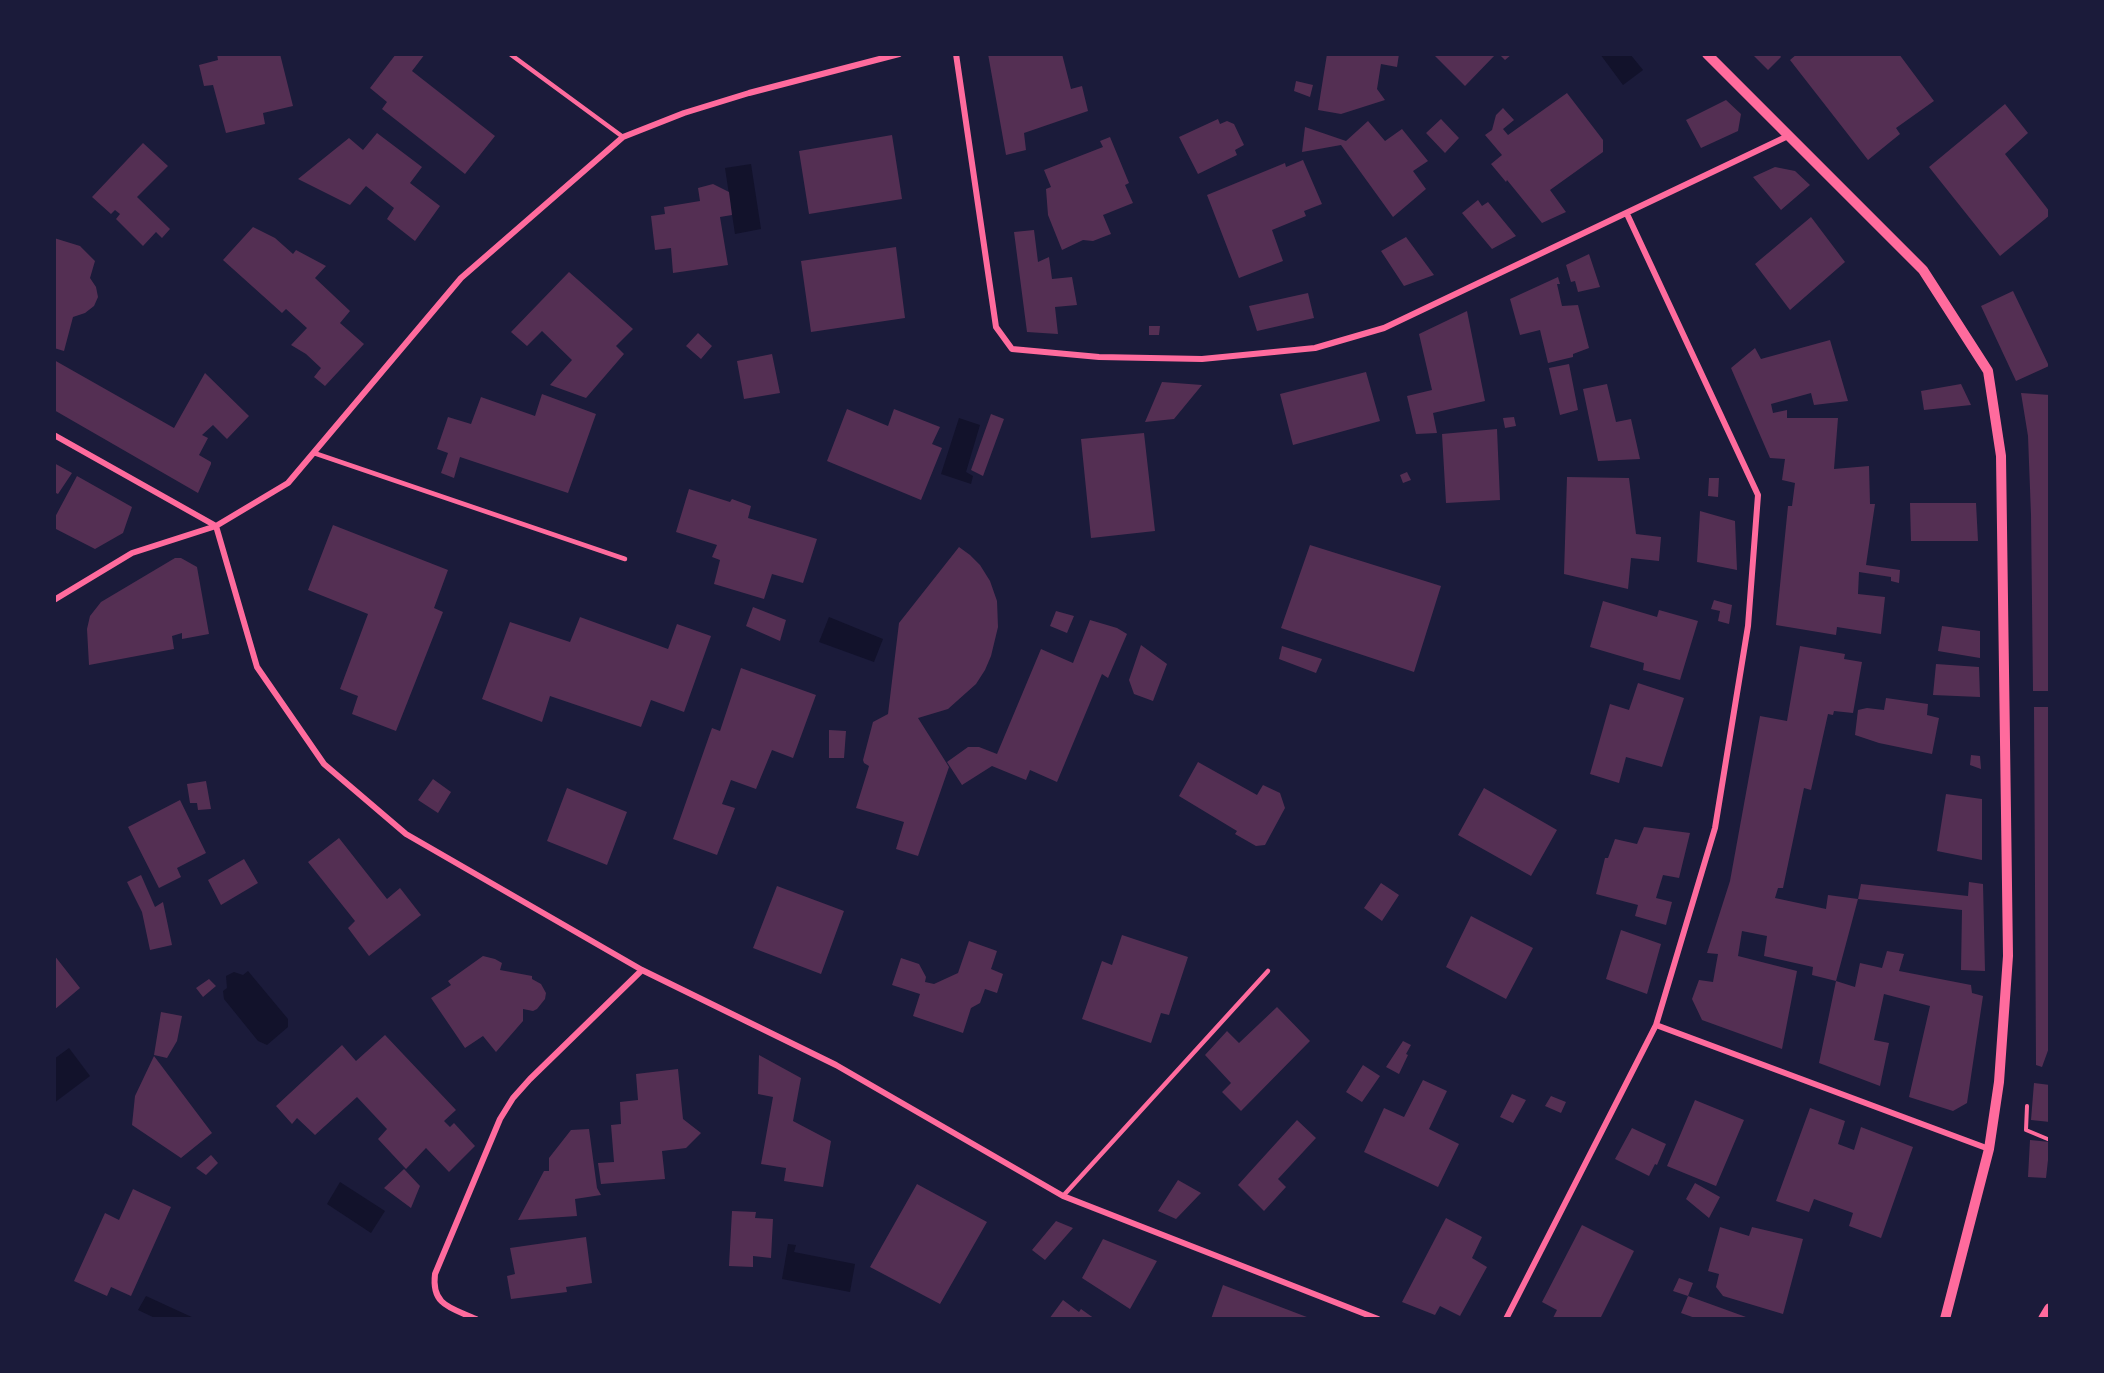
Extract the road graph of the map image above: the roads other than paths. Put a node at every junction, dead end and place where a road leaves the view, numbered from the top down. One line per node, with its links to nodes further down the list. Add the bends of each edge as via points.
1 (510, 54): 6 (lane)
2 (899, 54): 6 (street, via 684,113)
3 (956, 54): 7 (street, via 996,327 1012,349 1099,357 1202,359 1315,348 1384,328)
4 (1707, 54): 5 (street)
5 (1788, 136): 7 (street); 16 (street, via 1923,270 1988,371 2001,456 2008,944 1999,1082)
6 (623, 137): 9 (street, via 461,279)
7 (1627, 214): 15 (street, via 1758,495 1748,626 1715,828)
8 (54, 435): 10 (street)
9 (314, 453): 10 (street, via 288,483); 11 (lane)
10 (216, 526): 12 (street, via 132,553); 13 (street, via 257,668 324,764 406,834)
11 (625, 559)
12 (54, 600)
13 (642, 970): 17 (street, via 836,1065); 19 (street, via 530,1079 500,1119 435,1274 435,1293 445,1306)
14 (1268, 971): 17 (lane)
15 (1656, 1025): 16 (street); 21 (street)
16 (1989, 1149): 22 (street)
17 (1063, 1196): 20 (street)
18 (2050, 1309): 23 (main road)
19 (476, 1319)
20 (1378, 1319)
21 (1506, 1319)
22 (1944, 1319)
23 (2044, 1319)

